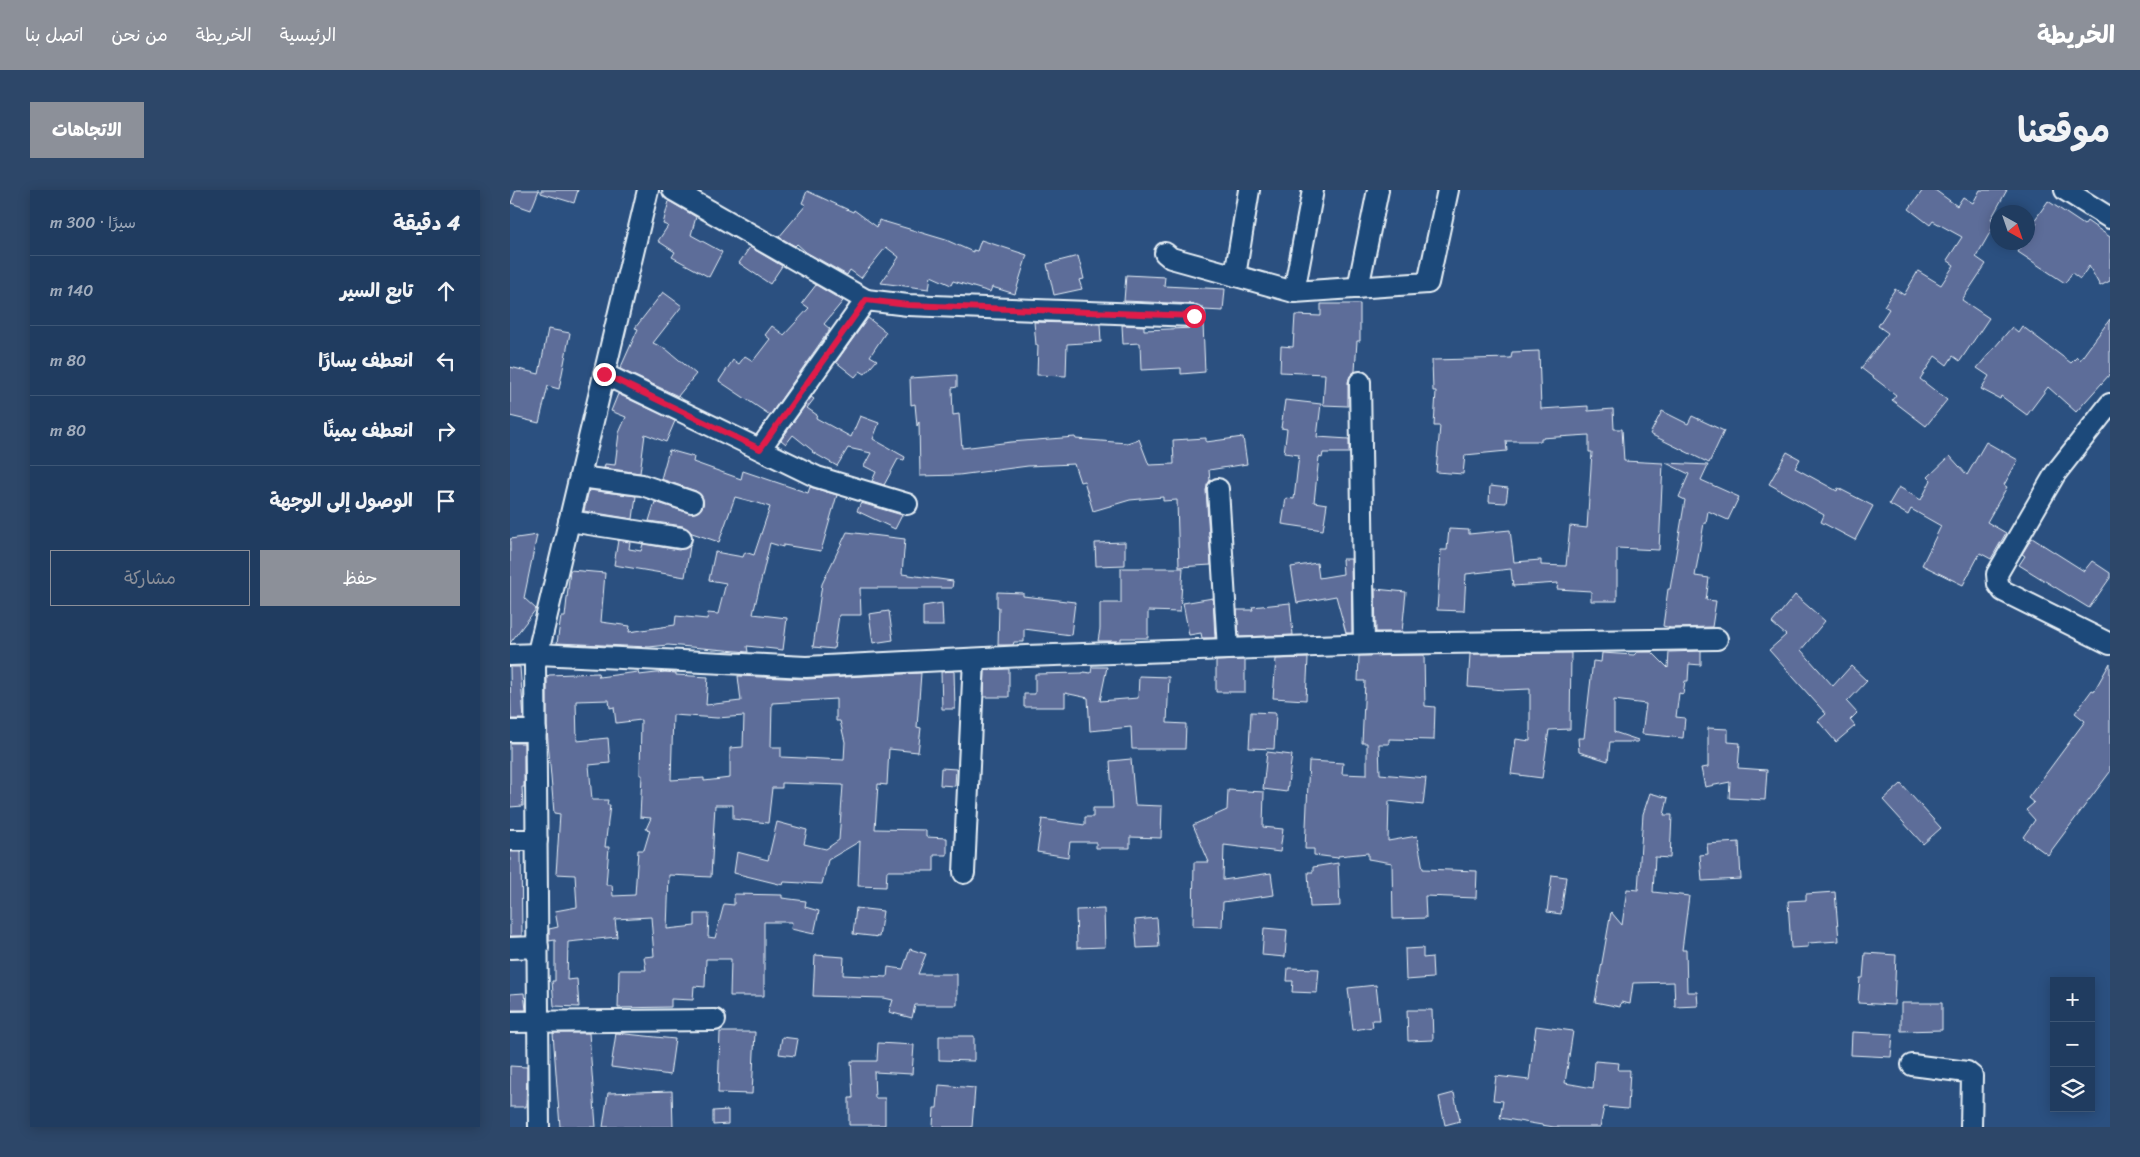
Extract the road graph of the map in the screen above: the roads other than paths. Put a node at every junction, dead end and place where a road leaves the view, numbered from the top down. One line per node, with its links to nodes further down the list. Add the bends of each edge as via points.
1 (648, 190): 15 (street)
2 (673, 190): 13 (street)
3 (1249, 190): 10 (street)
4 (1313, 190): 12 (street)
5 (1378, 190): 11 (street)
6 (1448, 190): 11 (street, via 1428,283)
7 (2065, 190): 8 (street)
8 (2110, 218)
9 (1165, 253): 10 (street, via 1171,258)
10 (1235, 276): 12 (street)
11 (1358, 288): 12 (street)
12 (1294, 292)
13 (866, 300): 14 (street, via 908,305); 18 (street)
14 (1194, 316)
15 (604, 374): 18 (street); 19 (street)
16 (1360, 382): 26 (street)
17 (2110, 404): 27 (street, via 2055,474 1998,574 1998,584 2003,591)
18 (760, 449): 22 (street, via 817,477)
19 (580, 477): 21 (street, via 642,485); 23 (street)
20 (1218, 489): 28 (street)
21 (692, 502)
22 (907, 504)
23 (569, 521): 24 (street); 29 (street)
24 (681, 538)
25 (1717, 639): 26 (street)
26 (1364, 644): 28 (street)
27 (2110, 644)
28 (1228, 649): 31 (street)
29 (538, 654): 30 (street); 31 (street, via 806,667); 33 (street, via 535,665)
30 (510, 655)
31 (974, 658): 36 (street)
32 (510, 731): 33 (street)
33 (536, 731): 35 (street)
34 (510, 840): 35 (street)
35 (537, 840): 37 (street)
36 (964, 873)
37 (538, 947): 38 (street); 41 (street)
38 (510, 948)
39 (715, 1020): 41 (street)
40 (510, 1022): 41 (street)
41 (538, 1022): 43 (street)
42 (1912, 1065): 44 (street, via 1967,1072 1972,1076)
43 (539, 1127)
44 (1971, 1127)

